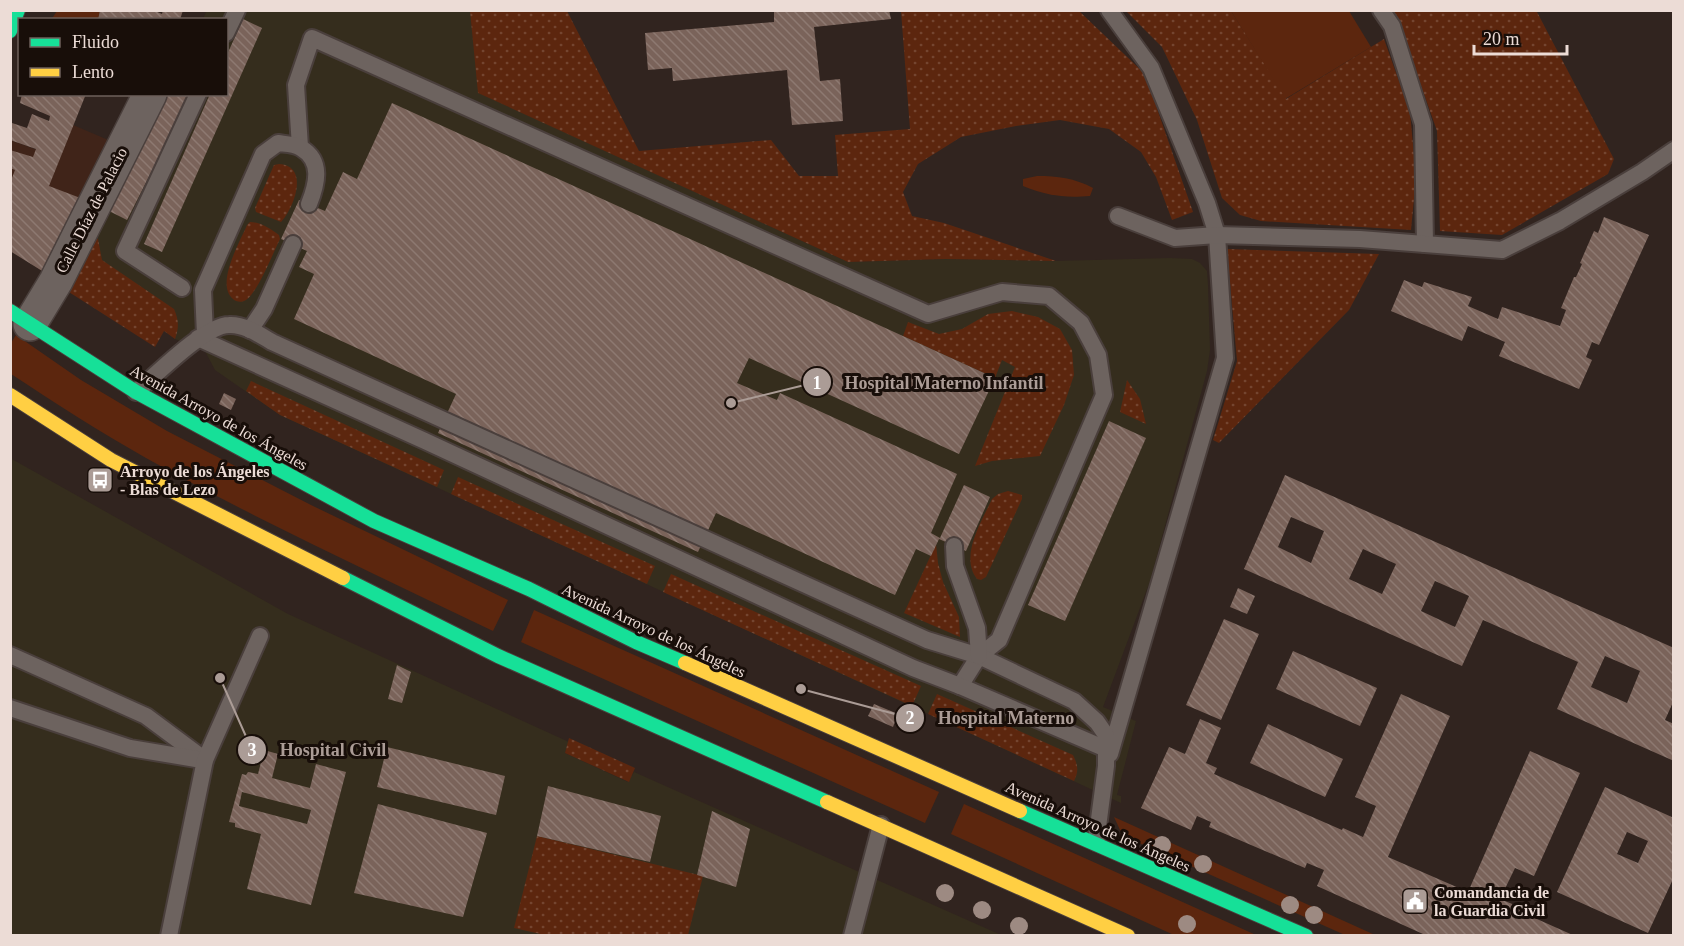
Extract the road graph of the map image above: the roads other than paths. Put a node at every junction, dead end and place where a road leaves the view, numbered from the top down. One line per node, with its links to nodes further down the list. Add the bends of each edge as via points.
1 (18, 10): 6 (main road)
2 (237, 10): 5 (lane)
3 (1109, 10): 13 (lane, via 1151,68)
4 (1381, 10): 14 (lane, via 1392,26 1423,124)
5 (228, 29)
6 (10, 31)
7 (149, 96): 17 (street, Calle Díaz de Palacio, via 56,281)
8 (197, 96): 16 (lane, via 125,251)
9 (300, 147): 11 (lane, via 314,159 317,183); 19 (lane, via 278,143 263,154 203,290); 25 (lane, via 296,85 312,38 928,314 1002,292 1049,296 1081,323 1098,355 1104,396 999,640)
10 (1674, 150): 14 (lane, via 1560,221 1502,250)
11 (309, 204)
12 (1118, 216): 13 (lane, via 1175,238)
13 (1217, 235): 14 (lane); 30 (lane, via 1225,358)
14 (1425, 243)
15 (293, 244): 18 (lane, via 264,309)
16 (182, 288)
17 (20, 317): 20 (main road, Avenida Arroyo de los Ángeles)
18 (250, 330): 19 (lane, via 229,324); 25 (lane, via 927,640)
19 (202, 336): 20 (lane); 26 (lane, via 913,668)
20 (136, 392): 32 (main road, Avenida Arroyo de los Ángeles, via 374,520 636,642)
21 (10, 395): 31 (main road, via 111,460 498,656)
22 (954, 546): 25 (lane, via 955,566 977,628)
23 (260, 636): 29 (lane)
24 (10, 655): 29 (lane, via 146,716)
25 (979, 656): 26 (lane); 28 (lane, via 1074,701 1106,735)
26 (960, 686): 28 (lane)
27 (10, 708): 29 (lane, via 130,748)
28 (1106, 749): 30 (lane)
29 (205, 760): 33 (lane)
30 (1106, 766): 32 (lane)
31 (881, 825): 34 (lane); 35 (main road)
32 (1096, 842): 36 (main road, Avenida Arroyo de los Ángeles)
33 (169, 936)
34 (852, 936)
35 (1128, 936)
36 (1306, 936)

